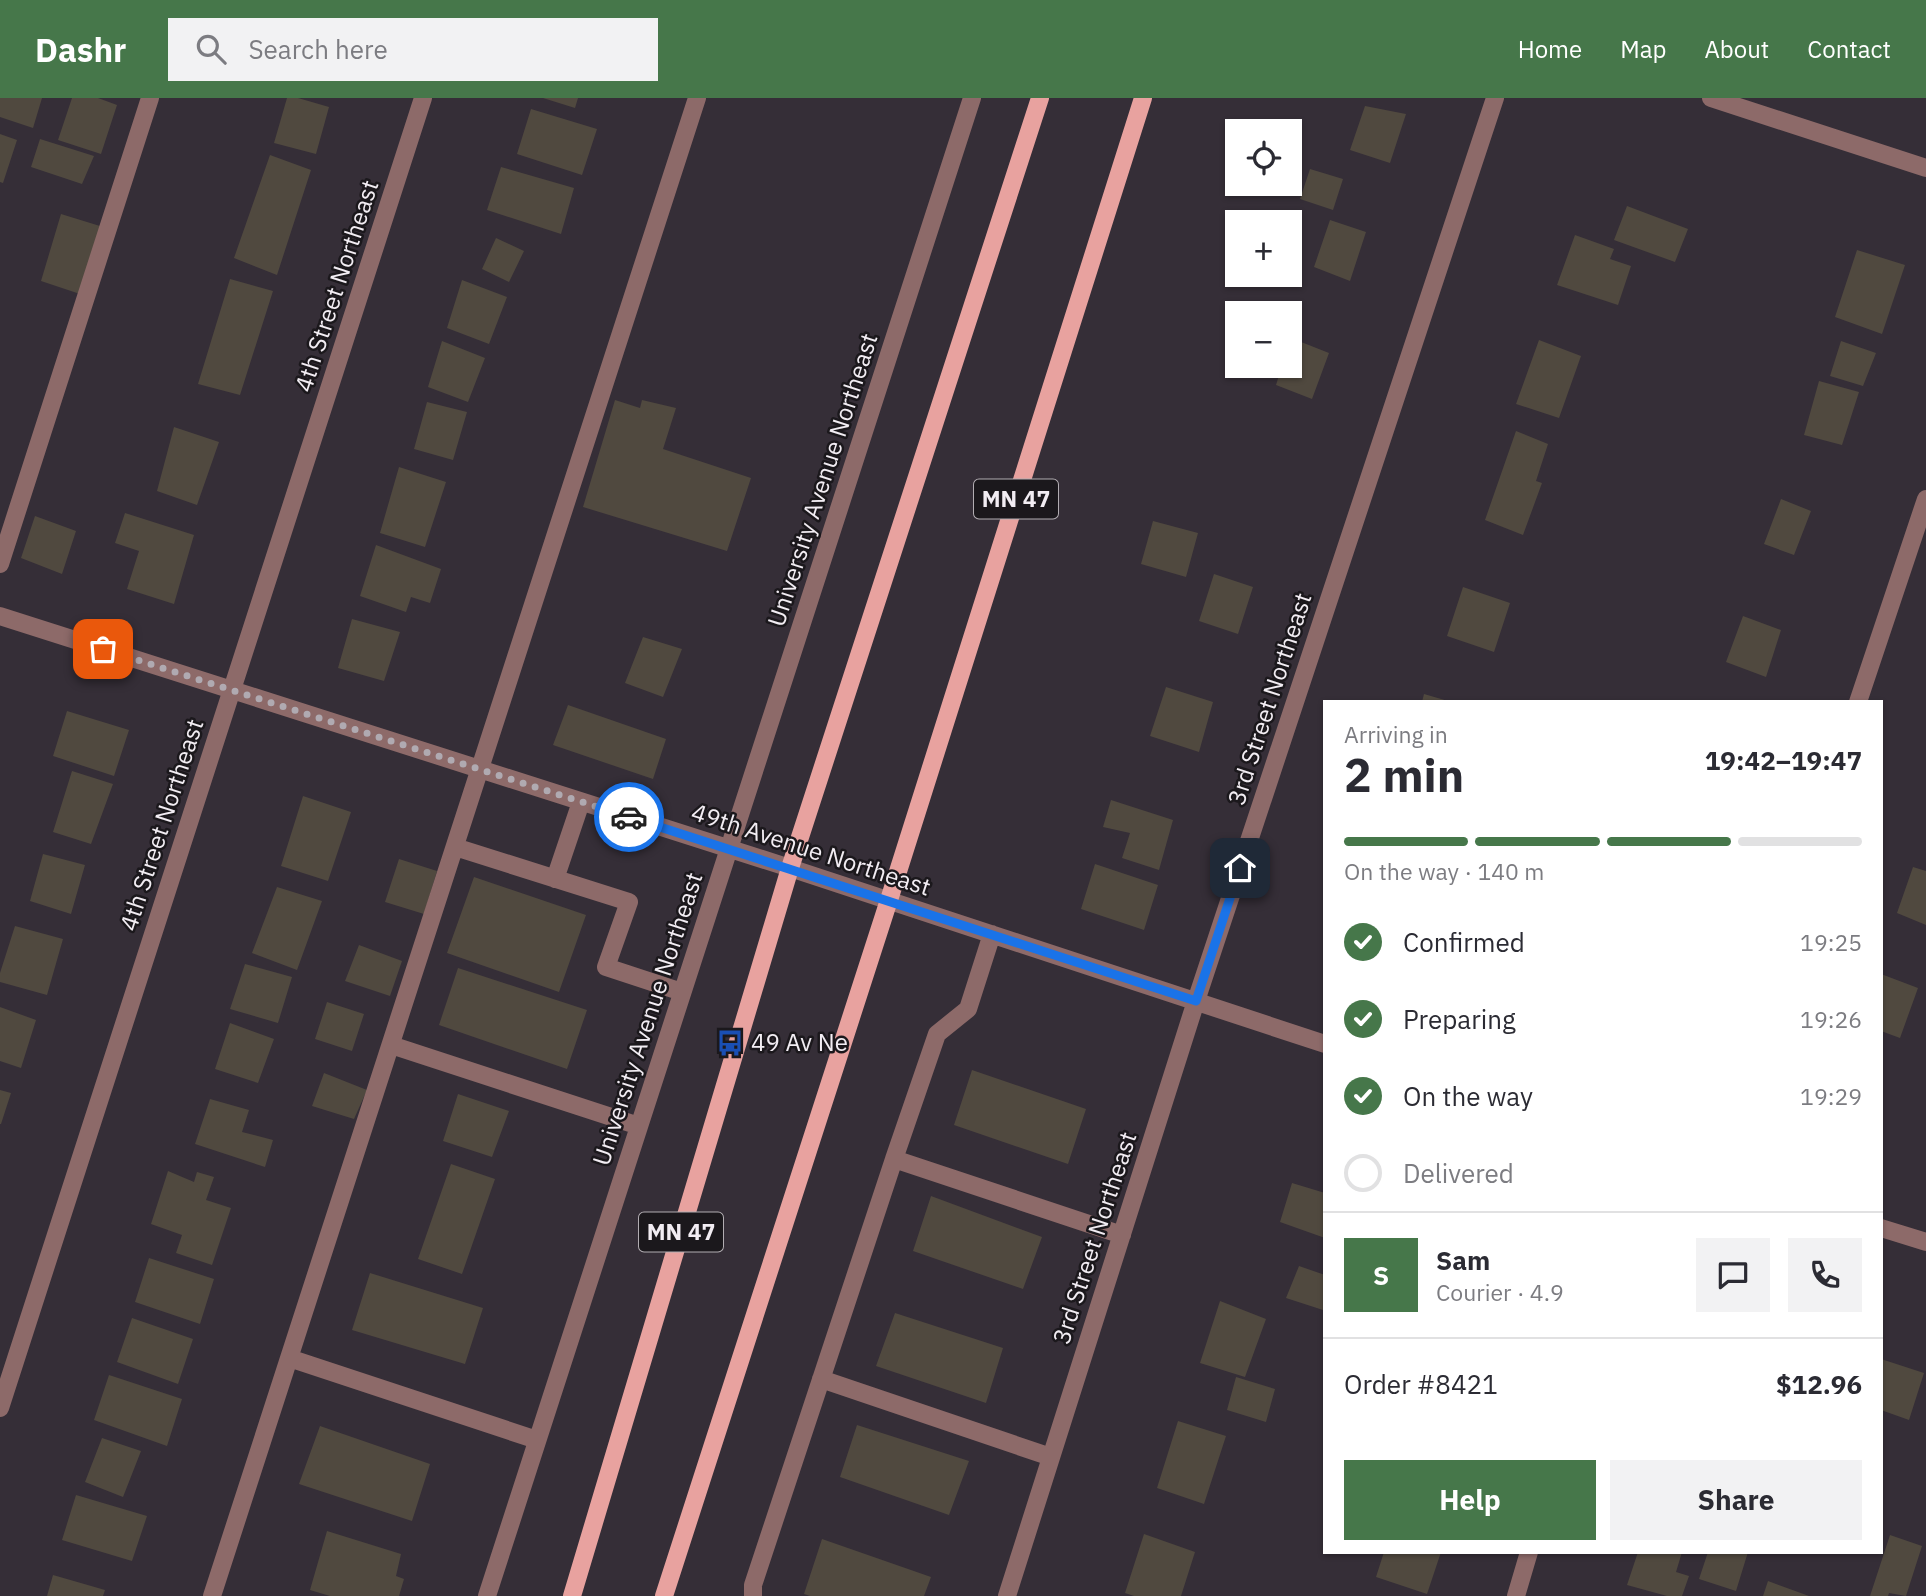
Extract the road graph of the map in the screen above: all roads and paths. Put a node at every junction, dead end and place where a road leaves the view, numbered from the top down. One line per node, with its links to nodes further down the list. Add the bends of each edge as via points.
1 (150, 98): 11 (street)
2 (423, 98): 13 (street, 4th Street Northeast)
3 (697, 98): 15 (street)
4 (972, 98): 18 (street, University Avenue Northeast)
5 (1040, 98): 19 (main road, MN 47)
6 (1143, 98): 21 (main road, MN 47)
7 (1495, 98): 24 (street, 3rd Street Northeast)
8 (1711, 98): 9 (street)
9 (1926, 168)
10 (1926, 499): 14 (street)
11 (0, 564)
12 (0, 616): 13 (street, 49th Avenue Northeast)
13 (232, 690): 15 (street, 49th Avenue Northeast); 34 (street, 4th Street Northeast)
14 (1859, 700)
15 (480, 769): 16 (street, 49th Avenue Northeast); 17 (street)
16 (582, 802): 18 (street, 49th Avenue Northeast); 20 (street)
17 (455, 847): 20 (street); 26 (street)
18 (729, 849): 19 (street, 49th Avenue Northeast); 23 (street, University Avenue Northeast)
19 (790, 868): 21 (street, 49th Avenue Northeast); 40 (main road, MN 47)
20 (555, 878): 23 (street, via 629,902 606,967)
21 (889, 900): 22 (street, 49th Avenue Northeast); 41 (main road, MN 47)
22 (992, 934): 24 (street, 49th Avenue Northeast); 28 (street, via 968,1009 937,1034)
23 (682, 992): 27 (street, University Avenue Northeast)
24 (1196, 1001): 25 (street, 49th Avenue Northeast); 30 (street, 3rd Street Northeast)
25 (1323, 1043)
26 (391, 1045): 27 (street); 32 (street)
27 (639, 1126): 35 (street, University Avenue Northeast)
28 (894, 1159): 30 (street); 33 (street)
29 (1883, 1229): 31 (street)
30 (1122, 1234): 36 (street, 3rd Street Northeast)
31 (1926, 1242)
32 (289, 1358): 35 (street); 38 (street)
33 (821, 1379): 36 (street); 42 (street)
34 (0, 1408)
35 (537, 1440): 39 (street, University Avenue Northeast)
36 (1051, 1457): 43 (street, 3rd Street Northeast)
37 (1529, 1554): 44 (street)
38 (212, 1596)
39 (487, 1596)
40 (572, 1596)
41 (664, 1596)
42 (753, 1596)
43 (1007, 1596)
44 (1516, 1596)

